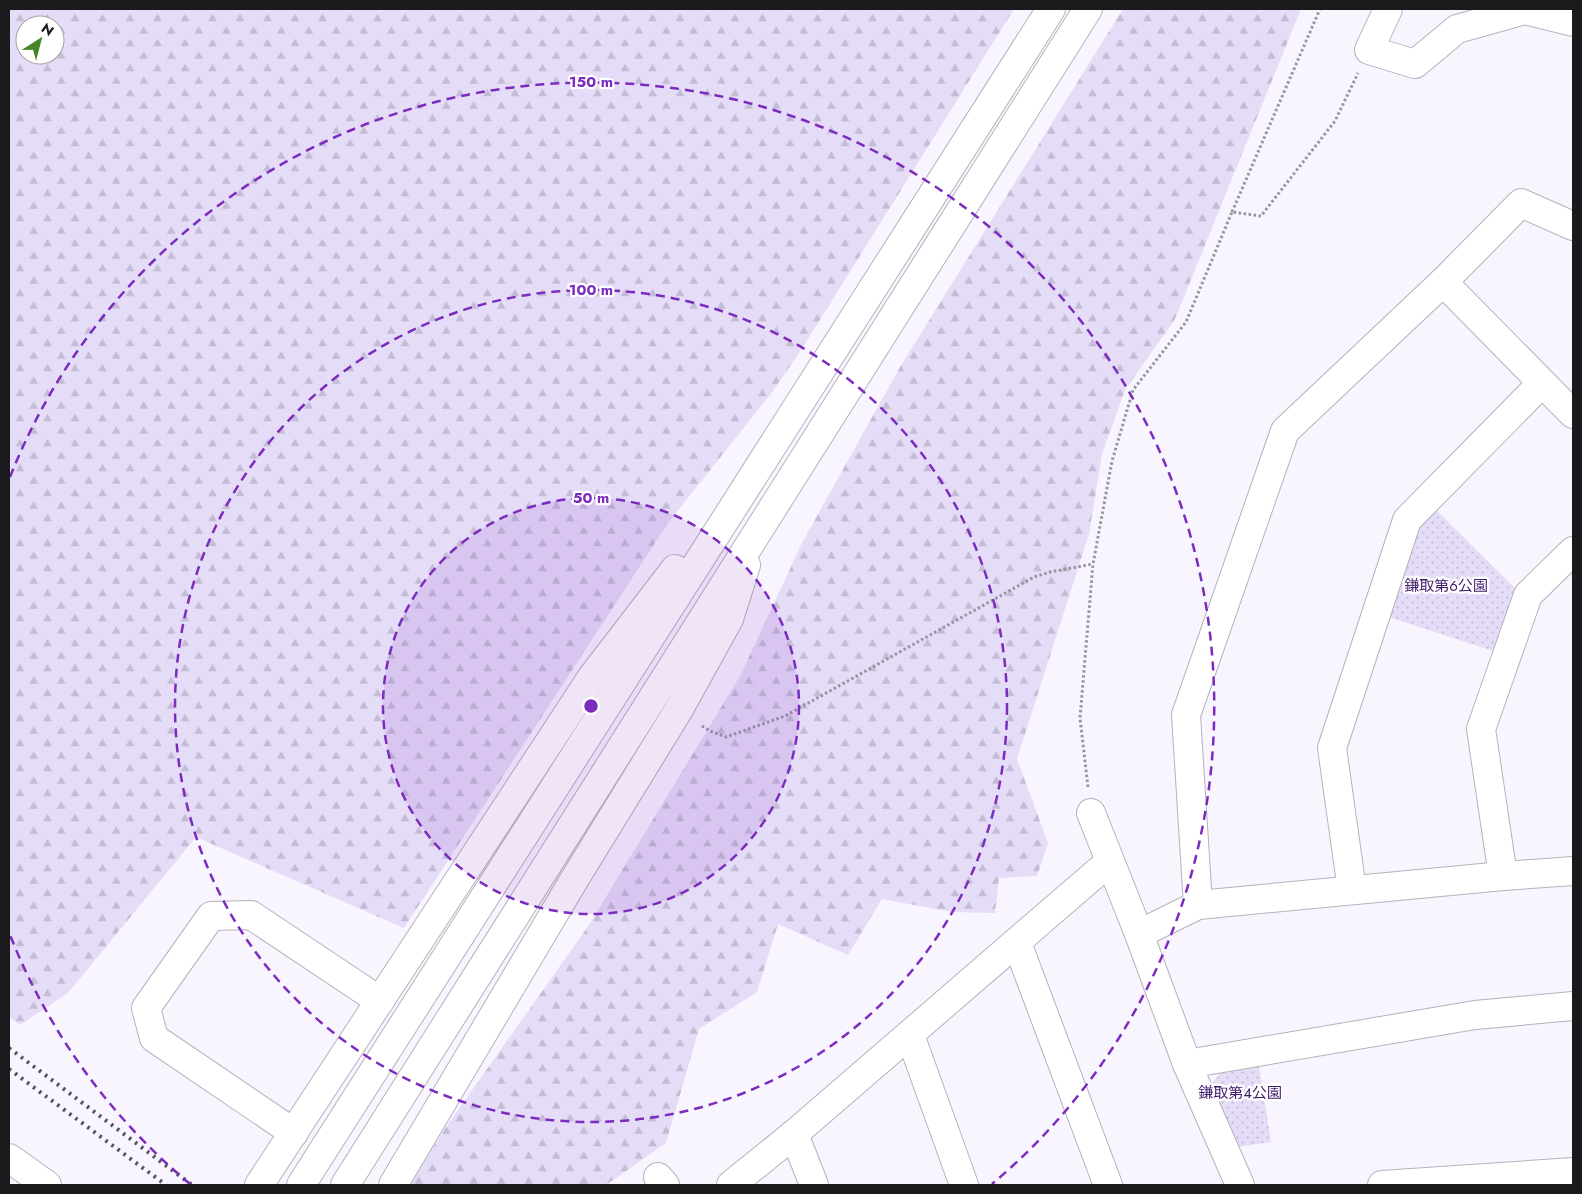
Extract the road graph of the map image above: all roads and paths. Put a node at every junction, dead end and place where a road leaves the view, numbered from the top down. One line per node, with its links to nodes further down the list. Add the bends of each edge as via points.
1 (1051, 9): 12 (street)
2 (1088, 9): 13 (street)
3 (1320, 9): 7 (path)
4 (1388, 9): 6 (street)
5 (1573, 22): 6 (street, via 1525,10 1457,29 1415,64)
6 (1369, 50): 7 (path, via 1335,121 1261,216)
7 (1232, 212): 15 (path, via 1186,322 1133,390 1112,461)
8 (1573, 226): 9 (street, via 1521,203)
9 (1443, 282): 10 (street); 22 (street, via 1285,432 1186,715)
10 (1542, 383): 11 (street); 21 (street, via 1407,520 1332,748)
11 (1573, 414)
12 (729, 514): 25 (street, via 680,562 592,678); 35 (street)
13 (755, 533): 16 (street, via 730,619); 36 (street)
14 (1573, 551): 20 (street, via 1528,595 1481,729)
15 (1092, 564): 16 (path, via 1034,577 785,716 742,732 726,737); 17 (path, via 1080,718)
16 (678, 711): 37 (street)
17 (1091, 813): 18 (street)
18 (1110, 862): 23 (street); 24 (street)
19 (1573, 871): 20 (street)
20 (1503, 876): 21 (street)
21 (1352, 890): 22 (street)
22 (1198, 905): 23 (street)
23 (1139, 934): 28 (street)
24 (1017, 943): 27 (street); 41 (street)
25 (380, 1001): 29 (street); 29 (street, via 252,915 212,916 146,1008 154,1038)
26 (1573, 1006): 28 (street, via 1475,1015)
27 (910, 1035): 30 (street); 40 (street)
28 (1187, 1064): 42 (street)
29 (294, 1133): 34 (street)
30 (794, 1134): 38 (street); 39 (street)
31 (9, 1158): 33 (street)
32 (1573, 1172): 43 (street)
33 (47, 1185)
34 (259, 1185)
35 (301, 1185)
36 (345, 1185)
37 (393, 1185)
38 (732, 1185)
39 (814, 1185)
40 (964, 1185)
41 (1108, 1185)
42 (1240, 1185)
43 (1382, 1185)

